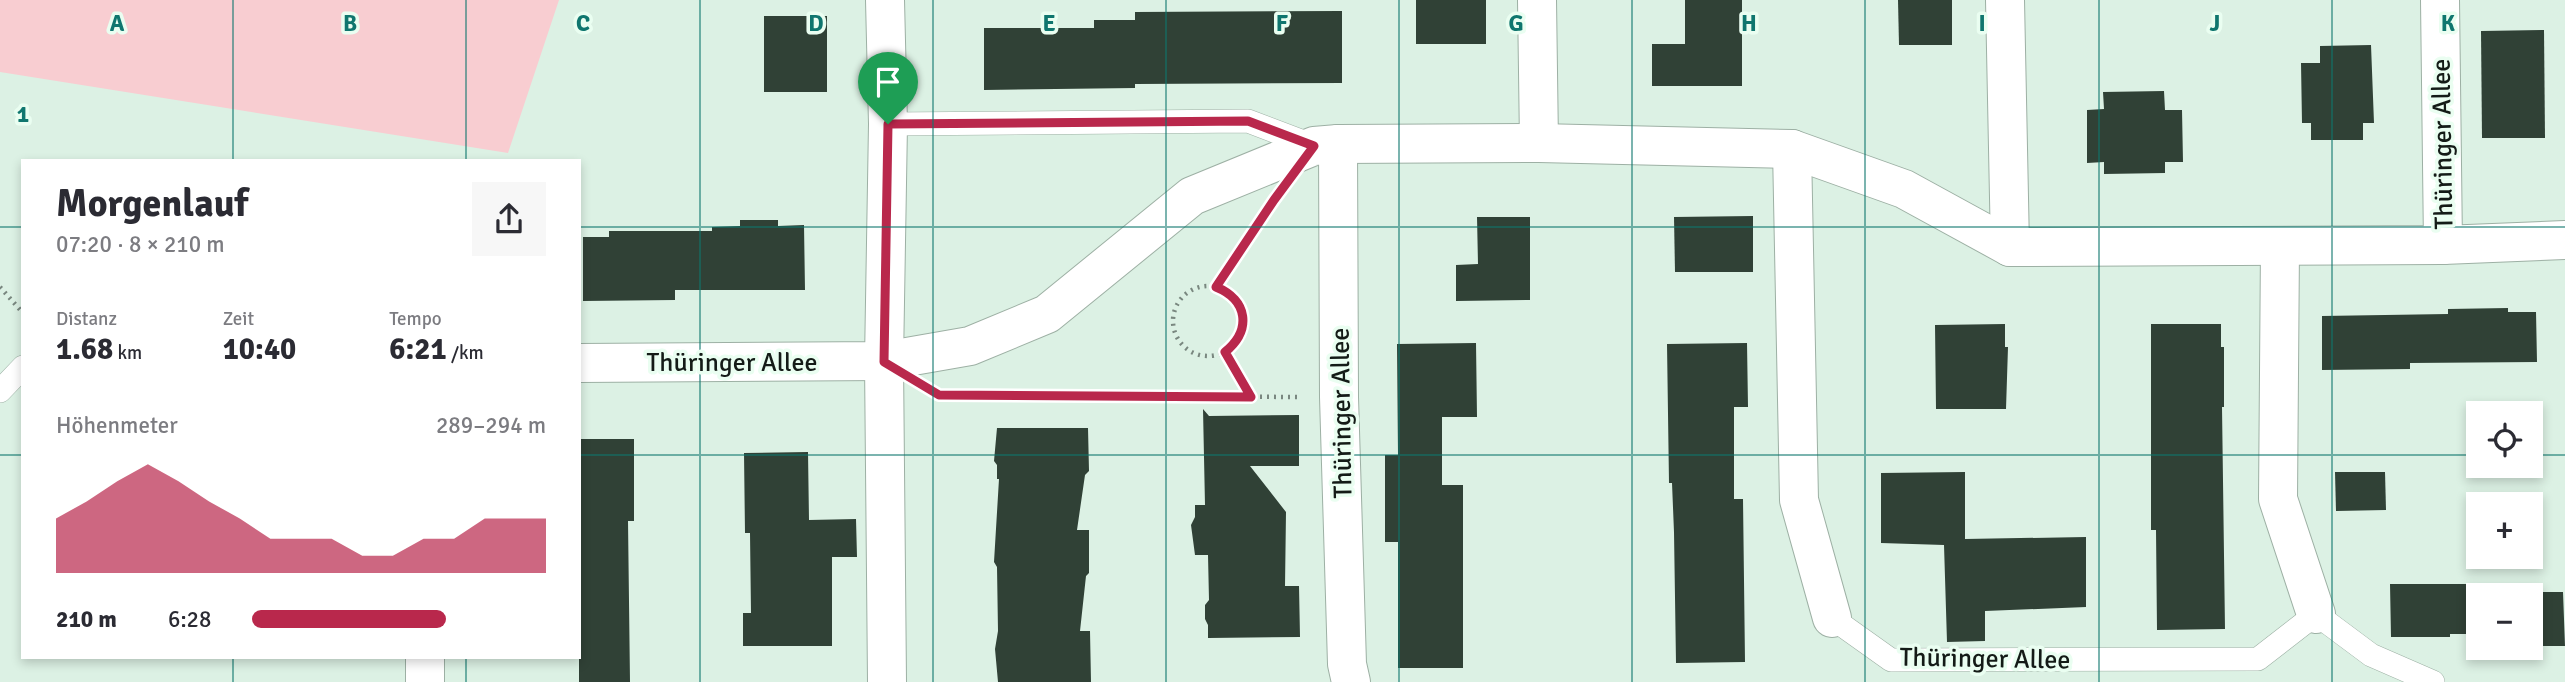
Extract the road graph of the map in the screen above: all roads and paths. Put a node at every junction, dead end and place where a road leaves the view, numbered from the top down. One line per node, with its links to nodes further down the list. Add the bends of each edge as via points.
1 (885, 0): 5 (street)
2 (1537, 0): 6 (street)
3 (2005, 0): 13 (street)
4 (2440, 0): 11 (street, Thüringer Allee)
5 (888, 124): 7 (lane, Thüringer Allee, via 1248,121); 18 (street)
6 (1539, 143): 7 (street, Thüringer Allee); 8 (street, Thüringer Allee)
7 (1326, 145): 18 (street, Thüringer Allee, via 1192,196 1047,314 970,346); 24 (street, Thüringer Allee)
8 (1792, 149): 13 (street, Thüringer Allee, via 1904,189); 26 (street, Thüringer Allee, via 1799,500)
9 (1267, 211): 15 (path)
10 (2565, 240): 11 (street, Thüringer Allee)
11 (2443, 245): 12 (street, Thüringer Allee)
12 (2280, 246): 13 (street, Thüringer Allee); 25 (street, via 2278,499)
13 (2010, 247)
14 (0, 287): 16 (path)
15 (1216, 287): 17 (path, via 1227,291 1242,310 1244,322 1241,334); 17 (path, via 1205,286 1184,295 1174,326 1184,346 1193,352 1203,356)
16 (21, 311)
17 (1225, 352): 23 (path)
18 (884, 362): 19 (street, Thüringer Allee); 29 (street)
19 (581, 363)
20 (21, 369): 21 (lane)
21 (0, 391)
22 (939, 395): 23 (path)
23 (1251, 397): 24 (path)
24 (1339, 397): 30 (street, Thüringer Allee)
25 (2316, 614): 26 (lane, Thüringer Allee, via 2258,659 1891,660); 31 (lane, via 2371,655)
26 (1832, 618)
27 (425, 659): 28 (street)
28 (425, 682)
29 (887, 682)
30 (1351, 682)
31 (2432, 682)

